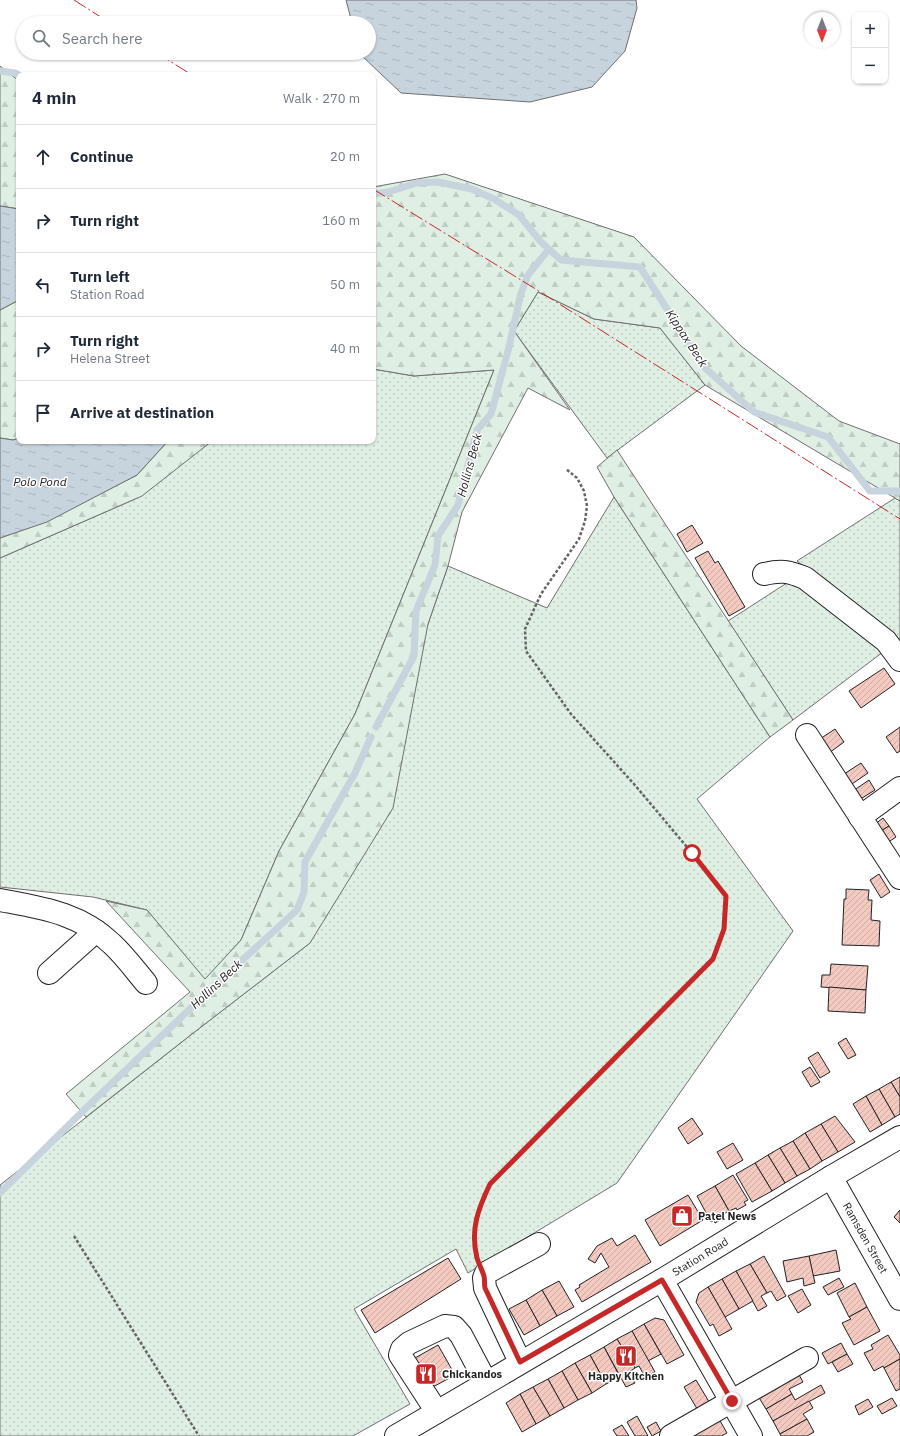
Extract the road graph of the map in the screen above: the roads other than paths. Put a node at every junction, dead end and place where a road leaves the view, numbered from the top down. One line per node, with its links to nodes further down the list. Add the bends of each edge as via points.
1 (764, 574): 2 (street, via 790,572 805,578 886,642)
2 (900, 660)
3 (807, 735): 5 (street)
4 (900, 788): 5 (street)
5 (860, 817): 6 (street)
6 (900, 878)
7 (0, 900): 8 (street, via 49,909 83,922)
8 (96, 930): 9 (street); 10 (street, via 113,944)
9 (49, 973)
10 (146, 983)
11 (900, 1137): 12 (street, Station Road)
12 (830, 1177): 14 (street, Station Road); 15 (street, Ramsden Street)
13 (539, 1244): 17 (street, via 486,1273 484,1278 485,1288)
14 (662, 1280): 17 (street, Station Road); 19 (street)
15 (900, 1299)
16 (807, 1358): 19 (street)
17 (520, 1362): 18 (street, Station Road)
18 (486, 1382): 20 (street, Station Road); 20 (street, via 461,1334 454,1328 445,1326 409,1343 400,1355)
19 (732, 1401): 22 (street); 23 (street)
20 (437, 1412): 21 (street, Station Road)
21 (408, 1433)
22 (671, 1436)
23 (751, 1436)

